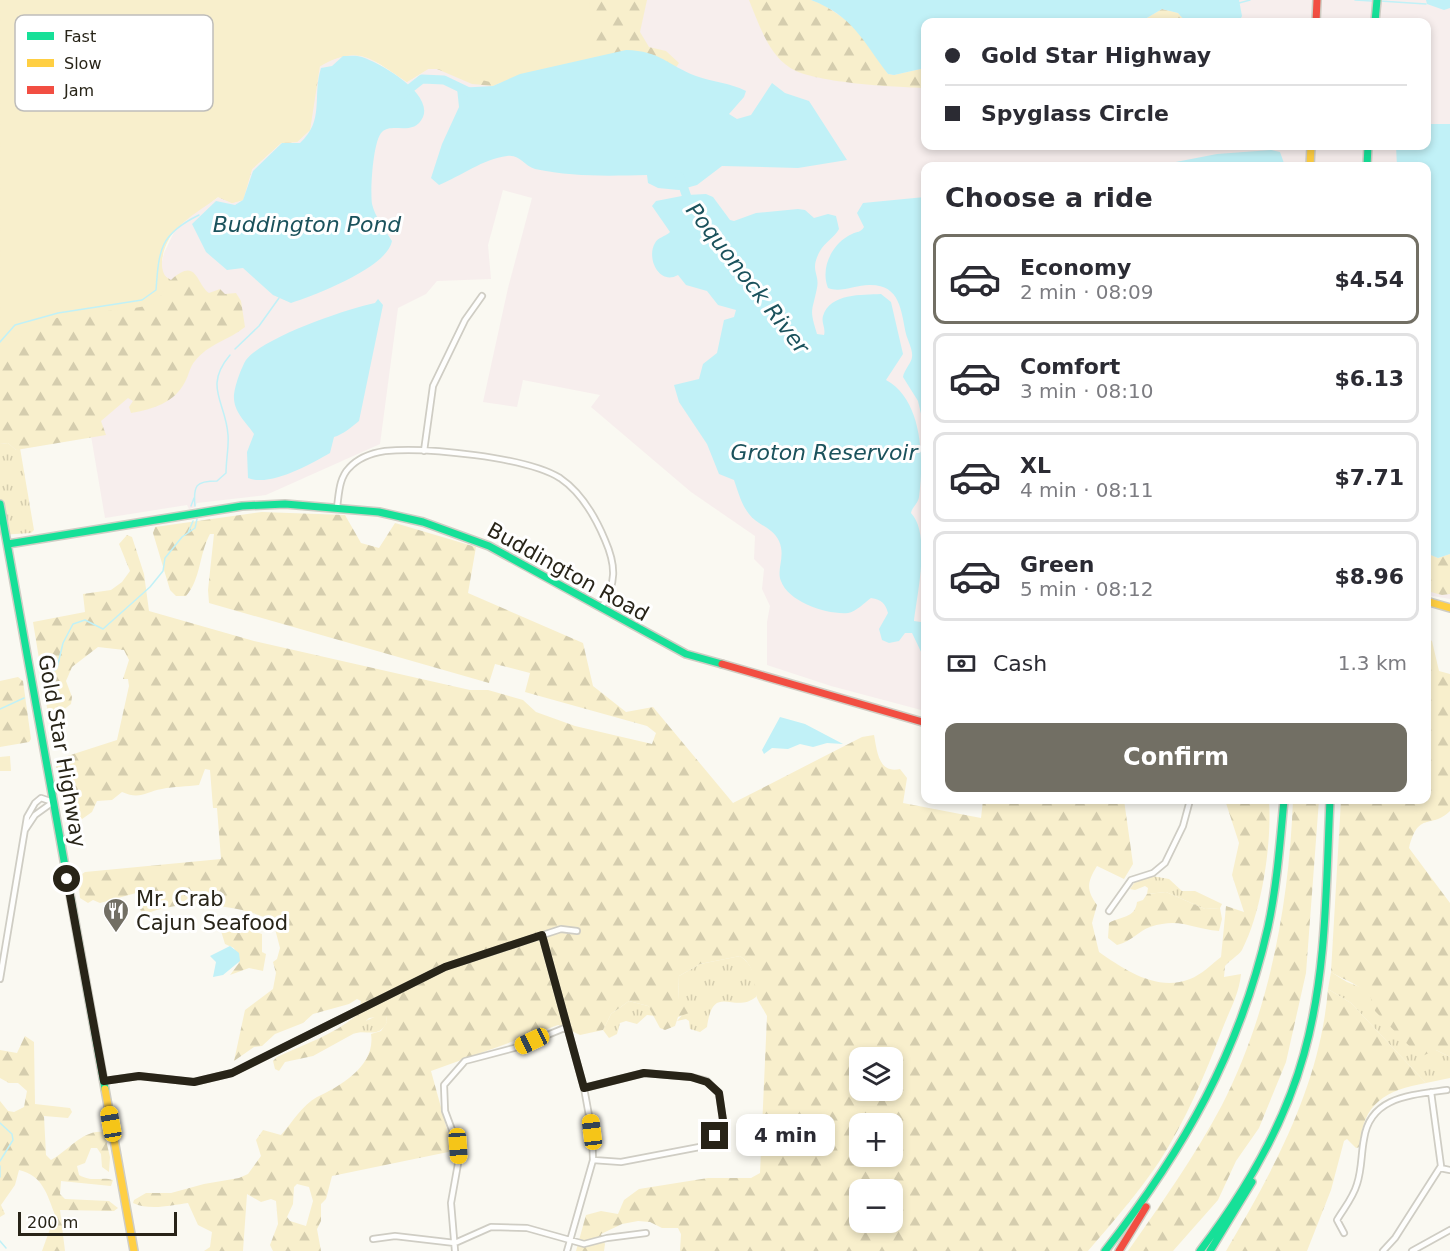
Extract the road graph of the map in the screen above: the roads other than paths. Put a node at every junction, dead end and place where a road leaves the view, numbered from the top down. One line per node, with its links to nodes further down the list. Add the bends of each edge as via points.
1 (1317, 0): 3 (main road)
2 (1377, 0): 4 (main road)
3 (1316, 18)
4 (1376, 18)
5 (482, 296): 6 (street, via 465,320 433,386)
6 (424, 451): 8 (street, via 384,451 362,458 342,478); 11 (street, via 535,467 572,488 597,521 612,559 615,583)
7 (0, 504): 9 (main road, Gold Star Highway)
8 (337, 507): 9 (main road, Buddington Road, via 242,506); 11 (main road, Buddington Road, via 379,512 459,534 515,559)
9 (8, 544): 14 (main road, Gold Star Highway)
10 (1431, 602): 12 (main road)
11 (601, 608): 13 (main road, Buddington Road, via 668,646 704,661)
12 (1450, 608)
13 (921, 722)
14 (53, 802): 18 (street, via 35,815); 18 (street, via 45,798 35,803); 25 (main road, Gold Star Highway)
15 (1189, 804): 19 (street, via 1165,863 1153,873 1131,880)
16 (1284, 804): 31 (main road, via 1274,896 1252,989 1210,1096)
17 (1330, 804): 24 (main road, via 1320,955 1310,1022)
18 (25, 830): 22 (street)
19 (1109, 911)
20 (577, 931): 21 (street, via 561,929)
21 (542, 935): 23 (street); 25 (street, via 445,967 232,1073 194,1082 139,1076)
22 (0, 979)
23 (567, 1027): 26 (street); 38 (street, via 518,1047 465,1061 444,1085 445,1111 459,1158 451,1203)
24 (1295, 1080): 44 (main road, via 1258,1162); 45 (main road, via 1263,1162)
25 (104, 1081): 39 (main road, Gold Star Highway)
26 (584, 1088): 29 (street); 29 (street, via 644,1073 691,1077 707,1082 719,1093 723,1120 710,1145 621,1162)
27 (1447, 1090): 28 (street)
28 (1431, 1092): 30 (street); 35 (street, via 1400,1097 1379,1109 1365,1131 1355,1191 1337,1220)
29 (593, 1160): 37 (street)
30 (1440, 1168): 32 (street); 46 (street)
31 (1167, 1170): 42 (main road); 43 (main road)
32 (1450, 1170)
33 (1450, 1230): 47 (street)
34 (646, 1233): 37 (street, via 585,1244)
35 (1344, 1233)
36 (373, 1239): 38 (street, via 395,1236)
37 (572, 1241): 38 (street, via 526,1228 491,1227); 41 (street)
38 (455, 1243): 40 (street)
39 (134, 1251)
40 (455, 1251)
41 (567, 1251)
42 (1105, 1251)
43 (1119, 1251)
44 (1200, 1251)
45 (1210, 1251)
46 (1383, 1251)
47 (1412, 1251)

